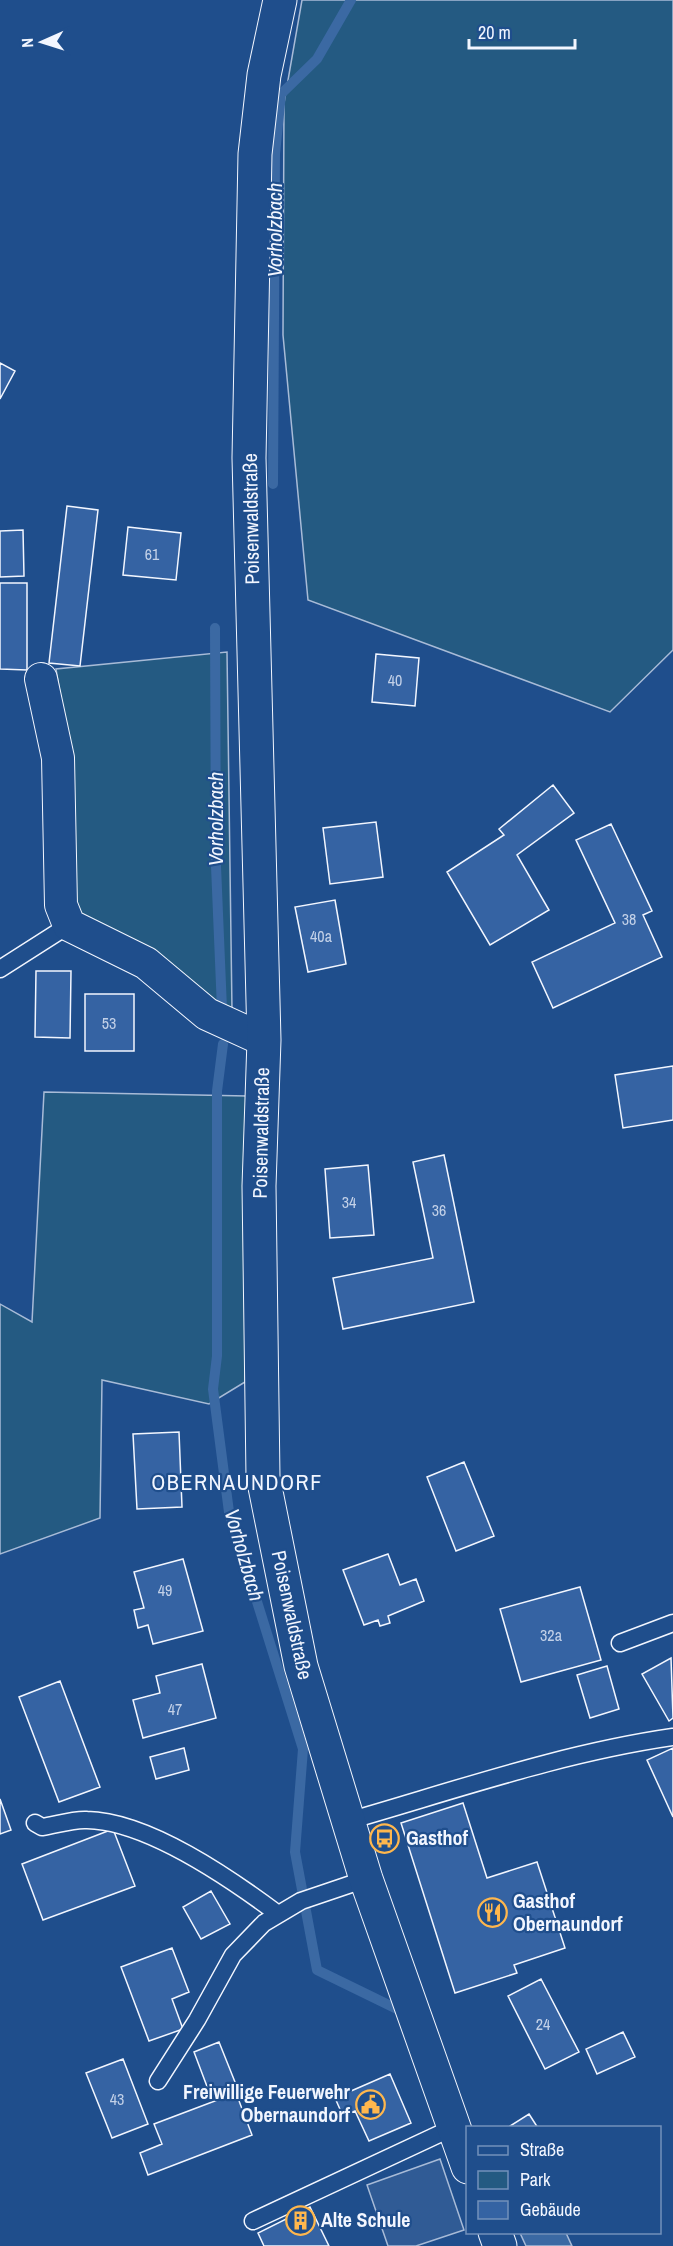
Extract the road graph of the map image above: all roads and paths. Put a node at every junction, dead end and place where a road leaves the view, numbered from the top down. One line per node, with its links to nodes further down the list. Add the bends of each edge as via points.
1 (280, 0): 5 (street, Poisenwaldstraße, via 264,75 255,154 249,458)
2 (41, 679): 3 (street, via 58,758 61,905)
3 (69, 925): 4 (lane); 5 (street, Poisenwaldstraße, via 146,963 207,1014)
4 (0, 969)
5 (264, 1040): 9 (street, Poisenwaldstraße, via 259,1186 263,1477 301,1666)
6 (673, 1623): 7 (lane)
7 (620, 1643)
8 (673, 1737): 9 (lane, via 526,1767)
9 (348, 1821): 11 (street, Poisenwaldstraße)
10 (35, 1823): 12 (lane, via 42,1827 87,1820 135,1828 233,1880)
11 (366, 1879): 12 (lane, via 311,1897); 14 (street, Poisenwaldstraße)
12 (281, 1912): 13 (lane, via 264,1923 233,1955)
13 (158, 2081)
14 (452, 2128): 15 (street, Poisenwaldstraße); 16 (lane)
15 (466, 2162)
16 (253, 2221)

